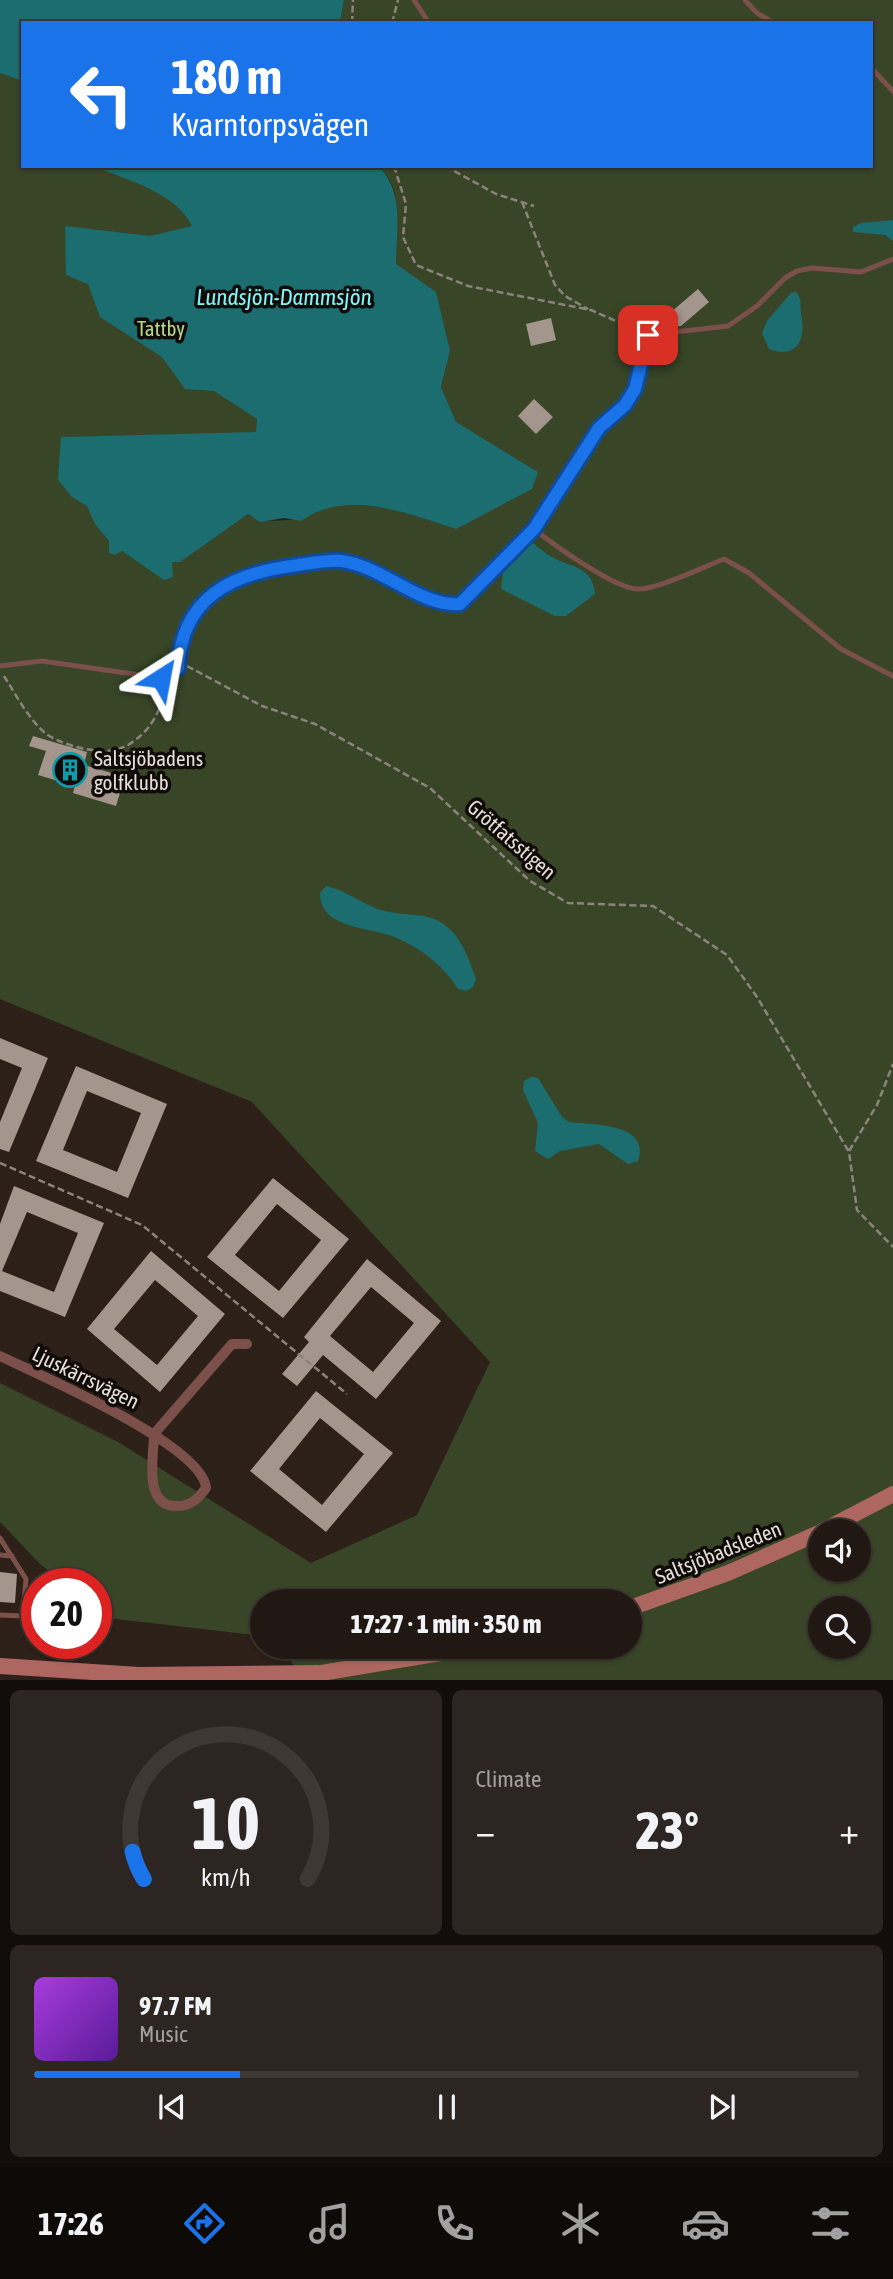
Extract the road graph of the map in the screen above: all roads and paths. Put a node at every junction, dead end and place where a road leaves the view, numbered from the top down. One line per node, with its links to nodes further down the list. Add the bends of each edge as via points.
1 (353, 0): 5 (path)
2 (398, 0): 6 (path)
3 (414, 0): 7 (lane)
4 (745, 0): 8 (lane)
5 (352, 21)
6 (393, 21)
7 (428, 21)
8 (771, 21)
9 (873, 70): 10 (lane)
10 (893, 91)
11 (395, 168): 16 (path, via 406,204 403,237 416,265 468,286)
12 (449, 168): 13 (path, via 496,194)
13 (522, 202): 14 (path); 16 (path, via 555,285)
14 (534, 206)
15 (893, 259): 17 (lane, via 861,272 797,271 728,326)
16 (591, 310): 17 (path)
17 (648, 335): 18 (lane, via 635,389 625,405 599,428)
18 (534, 529): 20 (lane, via 460,604 445,605 394,579 340,561 260,570 205,601 187,622 179,644); 21 (lane, via 622,586 640,590 724,559 749,573 841,649)
19 (0, 668): 22 (lane, via 42,661); 22 (path, via 46,734 108,751 134,741 150,726 160,708)
20 (178, 668): 22 (lane); 24 (path, Grötfatsstigen, via 190,666 262,706 315,724 430,788 530,881 568,903 653,906 727,955)
21 (893, 676)
22 (161, 678)
23 (893, 1064): 24 (path, via 877,1105)
24 (849, 1152): 26 (path, via 857,1210)
25 (0, 1163): 29 (path, via 142,1224)
26 (893, 1247)
27 (247, 1344): 30 (street, via 232,1344)
28 (0, 1356): 30 (street, Ljuskärrsvägen)
29 (347, 1394)
30 (154, 1434): 30 (street, Ljuskärrsvägen, via 202,1475 206,1488 196,1501 178,1507 159,1499 153,1478)
31 (893, 1494): 32 (main road, Saltsjöbadsleden)
32 (846, 1519)
33 (808, 1538): 37 (main road, Saltsjöbadsleden)
34 (2, 1540): 36 (lane)
35 (0, 1555): 36 (lane)
36 (12, 1556): 38 (lane, via 26,1579 23,1616)
37 (642, 1604)
38 (0, 1615)
39 (403, 1659): 41 (main road)
40 (0, 1666): 41 (main road, via 139,1675)
41 (318, 1673): 42 (main road)
42 (286, 1680)

